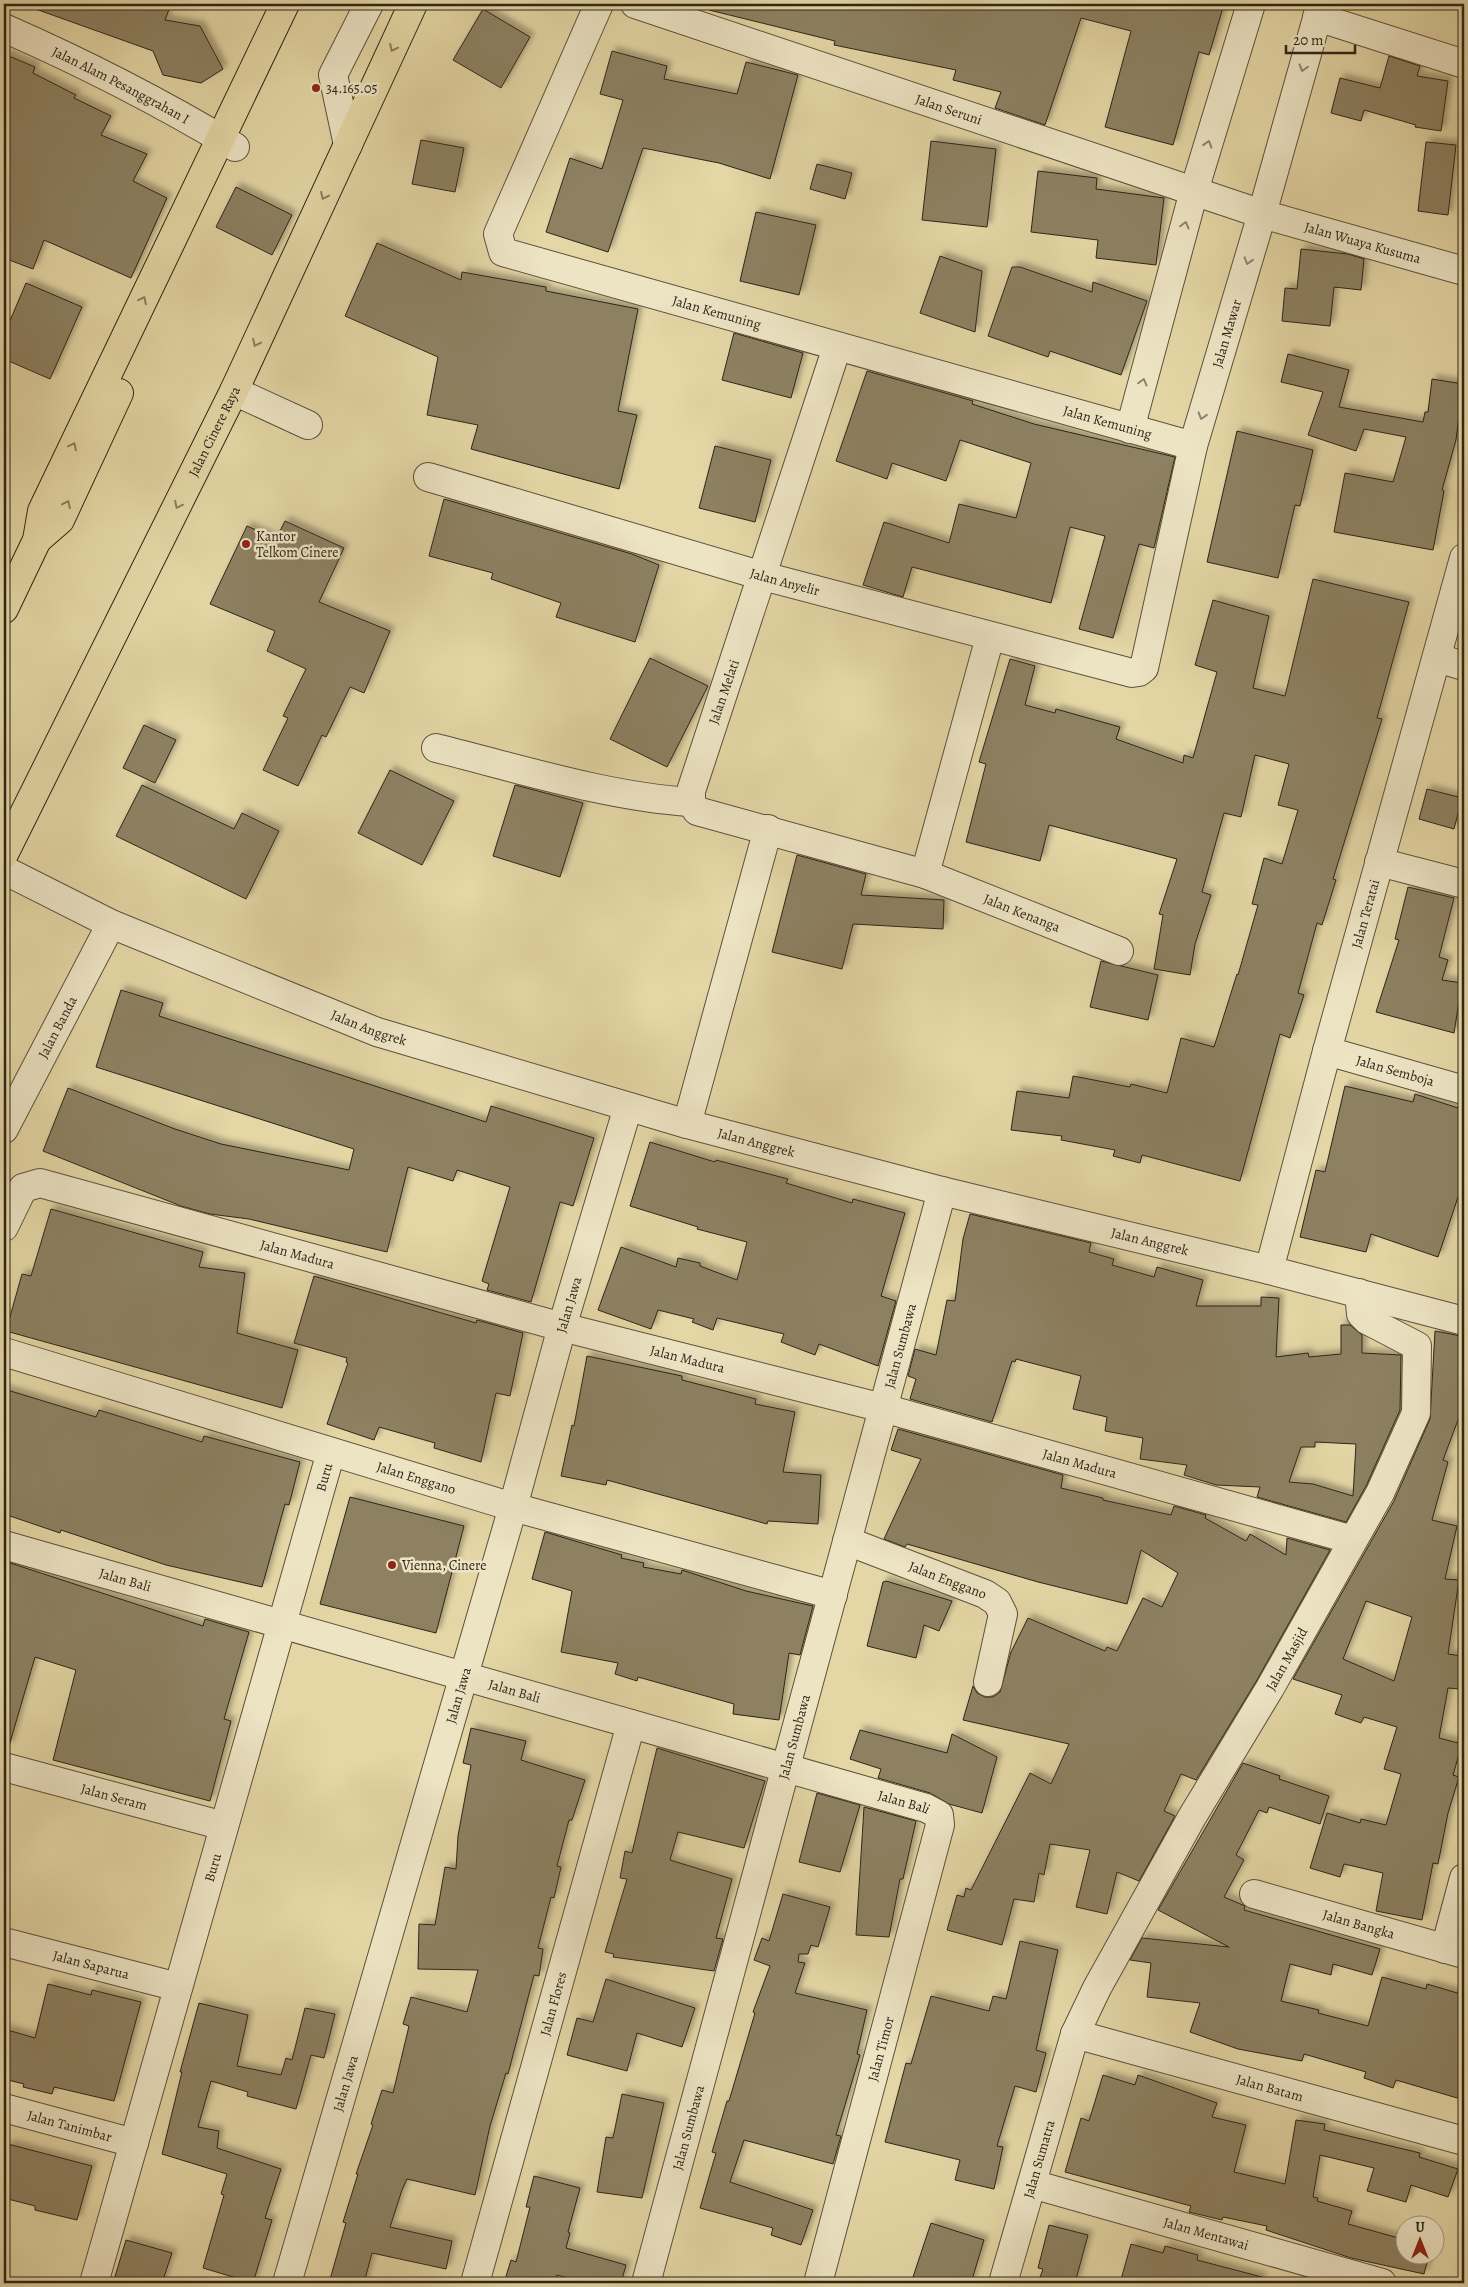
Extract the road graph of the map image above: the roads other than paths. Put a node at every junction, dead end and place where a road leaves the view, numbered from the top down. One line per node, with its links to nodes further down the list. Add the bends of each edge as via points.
1 (286, 4): 11 (main road)
2 (304, 4): 11 (main road)
3 (369, 4): 12 (street, via 333,75)
4 (413, 4): 12 (main road, Jalan Cinere Raya, one-way to 12)
5 (599, 4): 16 (street, Jalan Kemuning, via 498,234 503,252)
6 (635, 4): 13 (street, Jalan Seruni)
7 (1252, 4): 13 (street, one-way to 7)
8 (1319, 10): 10 (street); 14 (street, Jalan Mawar, one-way to 14)
9 (4, 28): 11 (street, Jalan Alam Pesanggrahan I, via 84,63 186,116)
10 (1464, 64)
11 (228, 142): 24 (main road, one-way to 11, via 36,540 60,520)
12 (348, 146): 17 (main road, Jalan Cinere Raya, one-way to 17)
13 (1194, 191): 14 (street, Jalan Seruni); 19 (street, one-way to 13)
14 (1262, 214): 15 (street, Jalan Wuaya Kusuma); 20 (street, Jalan Mawar, one-way to 20)
15 (1464, 271)
16 (837, 347): 19 (street, Jalan Kemuning); 23 (street, Jalan Melati)
17 (234, 391): 18 (street); 32 (main road, Jalan Cinere Raya, one-way to 32)
18 (308, 425)
19 (1130, 429): 20 (street, Jalan Kemuning)
20 (1193, 446): 28 (street, Jalan Mawar)
21 (428, 477): 23 (street, Jalan Anyelir)
22 (1464, 558): 26 (street, Jalan Teratai)
23 (763, 576): 25 (street, Jalan Anyelir); 30 (street, Jalan Melati, via 691,791)
24 (4, 609)
25 (990, 637): 28 (street, Jalan Anyelir, via 1132,673); 34 (street)
26 (1437, 658): 27 (street); 33 (street, Jalan Teratai)
27 (1464, 666)
28 (1144, 668)
29 (436, 748): 30 (street, via 586,785 669,801)
30 (691, 802): 31 (street, via 697,811)
31 (768, 829): 34 (street); 41 (street)
32 (5, 854): 36 (street, Jalan Anggrek, via 71,902)
33 (1379, 862): 35 (street); 38 (street, Jalan Teratai)
34 (925, 874): 37 (street, Jalan Kenanga)
35 (1464, 884)
36 (111, 924): 40 (street, Jalan Anggrek, via 377,1032); 42 (street, Jalan Banda)
37 (1118, 951)
38 (1327, 1051): 39 (street, Jalan Semboja); 45 (street, Jalan Teratai)
39 (1464, 1090)
40 (628, 1107): 41 (street, Jalan Anggrek); 48 (street, Jalan Jawa)
41 (687, 1124): 43 (street, Jalan Anggrek)
42 (4, 1129)
43 (942, 1191): 45 (street, Jalan Anggrek); 50 (street, Jalan Sumbawa)
44 (4, 1227): 48 (street, Jalan Madura, via 23,1188 40,1182)
45 (1269, 1270): 46 (street, Jalan Anggrek)
46 (1359, 1293): 47 (street, Jalan Anggrek); 53 (street, Jalan Masjid, via 1361,1314 1413,1343 1418,1353 1416,1412 1380,1494)
47 (1464, 1321)
48 (562, 1327): 50 (street, Jalan Madura); 52 (street, Jalan Jawa)
49 (4, 1352): 51 (street, Jalan Enggano)
50 (883, 1408): 53 (street, Jalan Madura); 54 (street, Jalan Sumbawa)
51 (332, 1452): 52 (street, Jalan Enggano); 57 (street, Buru)
52 (513, 1507): 56 (street, Jalan Enggano); 58 (street, Jalan Jawa)
53 (1353, 1540): 70 (street, Jalan Masjid, via 1270,1688 1192,1817)
54 (847, 1541): 56 (street, Jalan Sumbawa); 59 (street, Jalan Enggano, via 985,1594 997,1602 1003,1614)
55 (4, 1545): 57 (street, Jalan Bali)
56 (833, 1595): 62 (street, Jalan Sumbawa)
57 (282, 1624): 58 (street, Jalan Bali); 64 (street, Buru)
58 (464, 1676): 60 (street, Jalan Bali); 76 (street, Jalan Jawa)
59 (988, 1682)
60 (631, 1724): 62 (street, Jalan Bali); 77 (street, Jalan Flores)
61 (4, 1767): 64 (street, Jalan Seram)
62 (786, 1768): 63 (street, Jalan Bali, via 926,1808); 78 (street, Jalan Sumbawa)
63 (939, 1815): 79 (street, Jalan Timor, via 940,1825)
64 (224, 1826): 69 (street, Buru)
65 (1464, 1878): 68 (street)
66 (1254, 1894): 68 (street, Jalan Bangka)
67 (4, 1942): 69 (street, Jalan Saparua)
68 (1455, 1951)
69 (178, 1987): 73 (street, Buru)
70 (1075, 2034): 72 (street, Jalan Batam); 74 (street, Jalan Sumatra)
71 (4, 2108): 73 (street, Jalan Tanimbar)
72 (1464, 2141)
73 (134, 2143): 75 (street, Buru)
74 (1032, 2184): 80 (street, Jalan Sumatra); 81 (street, Jalan Mentawai)
75 (94, 2283)
76 (288, 2283)
77 (475, 2283)
78 (646, 2283)
79 (818, 2283)
80 (1003, 2283)
81 (1382, 2283)

